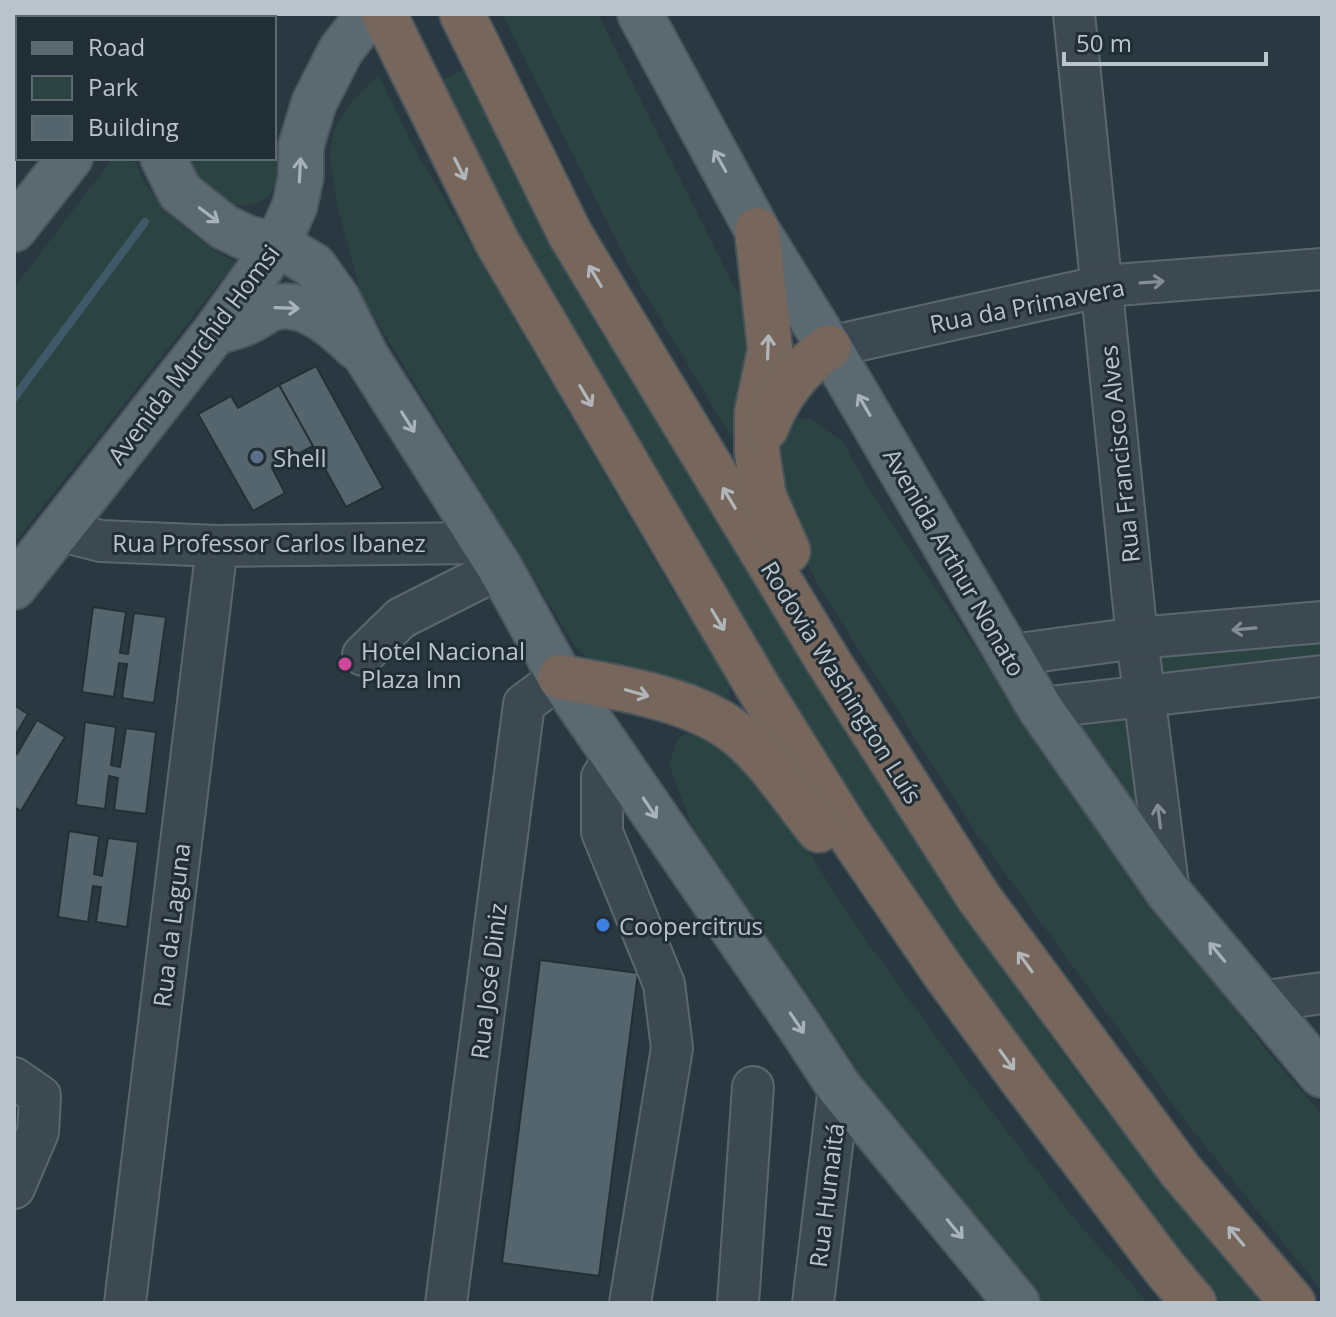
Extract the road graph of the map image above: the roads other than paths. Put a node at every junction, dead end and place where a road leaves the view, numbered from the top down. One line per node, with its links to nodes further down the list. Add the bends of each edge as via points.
1 (369, 14): 10 (main road, Avenida Murchid Homsi, one-way to 1, via 295,205 301,146 314,103 341,50)
2 (384, 14): 32 (highway, one-way to 32, via 497,242 759,689)
3 (462, 14): 25 (highway, Rodovia Washington Luís, one-way to 3, via 570,234)
4 (640, 14): 9 (main road, Avenida Arthur Nonato, one-way to 4)
5 (1074, 14): 12 (street, Rua Francisco Alves)
6 (68, 160): 8 (main road)
7 (164, 160): 10 (main road, one-way to 10, via 180,192 224,227)
8 (14, 229)
9 (757, 230): 14 (main road, Avenida Arthur Nonato); 16 (highway, one-way to 9, via 757,412 770,349)
10 (278, 244): 13 (main road, Avenida Murchid Homsi); 15 (main road, via 314,266)
11 (1322, 269): 12 (street, Rua da Primavera, one-way to 11)
12 (1103, 286): 14 (street, Rua da Primavera); 22 (street, Rua Francisco Alves)
13 (215, 332): 15 (main road, one-way to 15, via 273,308 295,306 338,330); 17 (main road, Avenida Murchid Homsi)
14 (829, 347): 16 (highway, via 807,362 780,397); 24 (main road, Avenida Arthur Nonato, one-way to 14)
15 (366, 356): 19 (main road, one-way to 19)
16 (757, 452): 25 (highway, via 769,510 823,615)
17 (57, 530): 18 (street, Rua Professor Carlos Ibanez, via 101,541); 20 (main road, Avenida Murchid Homsi)
18 (217, 546): 19 (street, Rua Professor Carlos Ibanez); 40 (street, Rua da Laguna)
19 (492, 555): 23 (street, via 401,618); 27 (main road)
20 (14, 587)
21 (1322, 622): 22 (street, one-way to 22)
22 (1137, 638): 24 (street); 28 (street, Rua Francisco Alves)
23 (363, 655)
24 (1011, 655): 29 (main road, Avenida Arthur Nonato)
25 (828, 661): 47 (highway, Rodovia Washington Luís, one-way to 25, via 1180,1170 988,911)
26 (1322, 676): 28 (street)
27 (560, 677): 30 (main road); 32 (highway, one-way to 32, via 696,710 727,726); 41 (street, Rua José Diniz, via 524,704)
28 (1145, 694): 29 (street); 31 (street, Rua Francisco Alves, one-way to 28)
29 (1040, 708): 31 (main road, Avenida Arthur Nonato)
30 (615, 756): 38 (main road, one-way to 38); 42 (street, via 602,777 602,832 664,984 672,1048)
31 (1169, 893): 34 (main road, Avenida Arthur Nonato, one-way to 31)
32 (945, 974): 46 (highway, one-way to 46)
33 (1322, 993): 34 (street)
34 (1260, 1002): 35 (main road, Avenida Arthur Nonato)
35 (1322, 1075)
36 (14, 1078): 39 (street, via 40,1096 38,1132)
37 (753, 1087): 43 (street)
38 (839, 1087): 44 (street, Rua Humaitá); 45 (main road, one-way to 45)
39 (14, 1188)
40 (125, 1303)
41 (446, 1303)
42 (630, 1303)
43 (738, 1303)
44 (813, 1303)
45 (1017, 1303)
46 (1194, 1303)
47 (1293, 1303)

